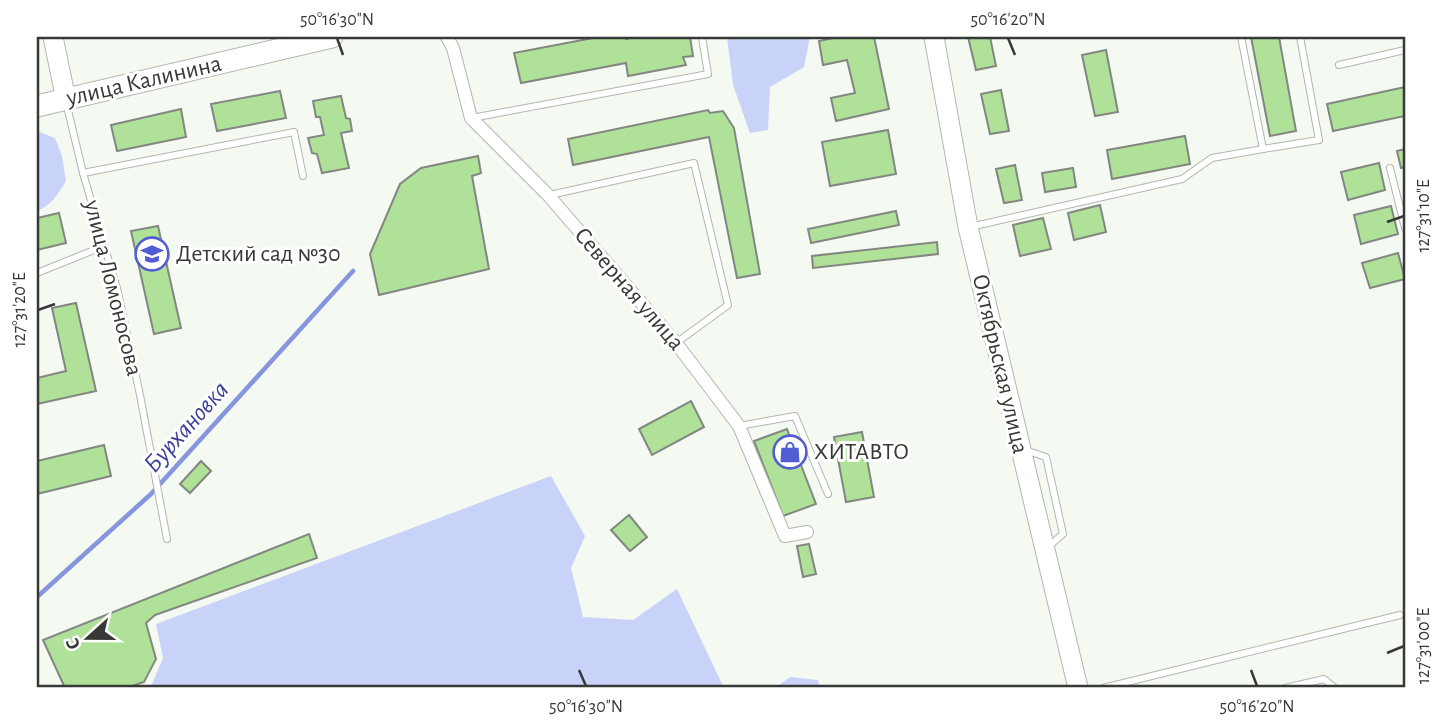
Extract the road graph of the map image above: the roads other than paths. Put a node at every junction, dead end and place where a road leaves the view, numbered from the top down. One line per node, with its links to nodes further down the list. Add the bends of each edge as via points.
1 (53, 37): 10 (main road, улица Ломоносова)
2 (332, 37): 10 (main road, улица Калинина)
3 (447, 37): 12 (street)
4 (702, 37): 12 (lane, via 708,74)
5 (934, 37): 18 (main road, Октябрьская улица)
6 (1241, 37): 13 (lane)
7 (1300, 37): 13 (lane, via 1319,140)
8 (1405, 50): 9 (lane)
9 (1339, 65)
10 (66, 100): 11 (main road, улица Калинина); 15 (lane, улица Ломоносова)
11 (37, 106)
12 (471, 118): 17 (street, Северная улица)
13 (1264, 149): 18 (lane, via 1212,158 1182,179)
14 (1390, 168): 19 (lane)
15 (83, 173): 16 (lane, via 294,132); 20 (lane, улица Ломоносова)
16 (303, 176)
17 (548, 195): 22 (street, Северная улица); 22 (lane, via 694,163 728,305)
18 (968, 227): 28 (main road, Октябрьская улица)
19 (1405, 228)
20 (104, 246): 21 (lane); 26 (lane, улица Ломоносова, via 132,356)
21 (37, 273)
22 (676, 342): 23 (street, Северная улица)
23 (739, 426): 24 (lane, via 795,416); 25 (street, Северная улица, via 785,536)
24 (828, 494)
25 (807, 532)
26 (167, 540)
27 (1400, 615): 29 (lane)
28 (1078, 688)
29 (1103, 688)
30 (1285, 688): 31 (lane, via 1324,679)
31 (1335, 688)

